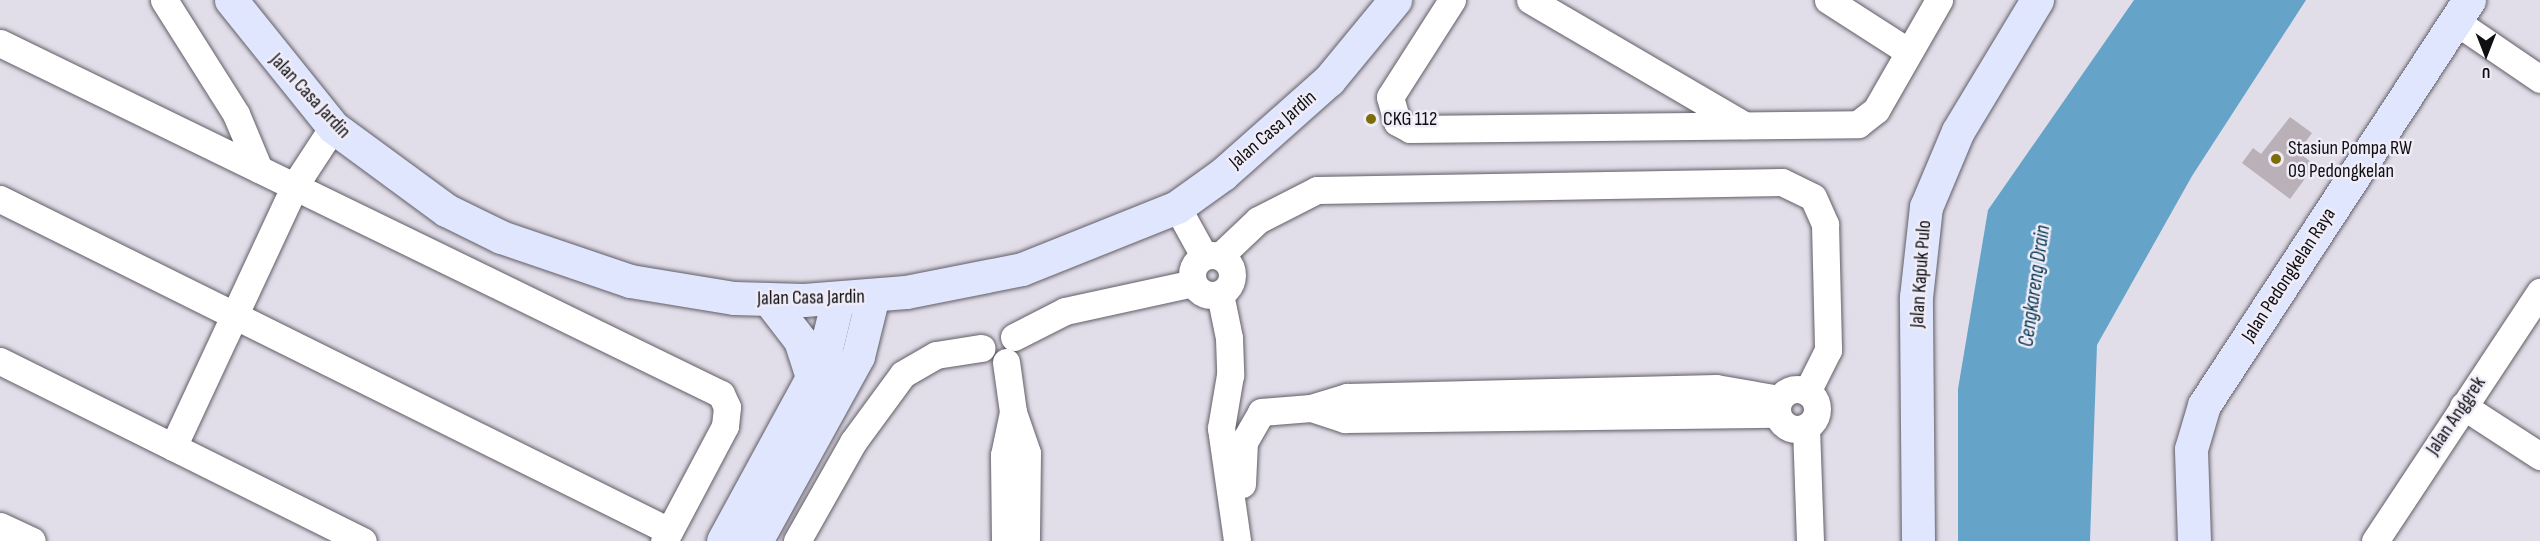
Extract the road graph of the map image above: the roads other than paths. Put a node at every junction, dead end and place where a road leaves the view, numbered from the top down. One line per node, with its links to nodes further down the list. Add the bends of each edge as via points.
1 (164, 0): 15 (street, via 236,114)
2 (231, 0): 14 (street, Jalan Casa Jardin)
3 (1395, 0): 18 (street, Jalan Casa Jardin, via 1329,80 1223,174)
4 (1452, 0): 13 (street, via 1390,97 1397,122 1410,129)
5 (1530, 0): 13 (street)
6 (1828, 0): 11 (street)
7 (1939, 0): 11 (street)
8 (2037, 0): 50 (street, Jalan Kapuk Pulo, via 1958,131 1926,207 1916,297)
9 (2462, 10): 12 (street); 51 (street, Jalan Pedongkelan Raya, via 2204,405 2191,449)
10 (0, 43): 15 (street)
11 (1906, 50): 13 (street, via 1869,120 1858,124)
12 (2540, 79)
13 (1745, 126)
14 (333, 127): 16 (street); 25 (street, Jalan Casa Jardin, via 446,210 501,237 630,280)
15 (259, 169): 16 (street)
16 (295, 185): 26 (street); 38 (street, via 721,394 726,407 725,426)
17 (0, 198): 26 (street)
18 (1178, 207): 19 (street); 23 (street, Jalan Casa Jardin, via 1022,269)
19 (1212, 256): 20 (street, via 1193,267); 22 (street, via 1233,275); 34 (street, via 1258,220 1317,190 1782,182 1813,197 1825,224 1828,350 1808,392 1817,410)
20 (1193, 283): 22 (street, via 1204,294); 27 (street, via 1065,311)
21 (2540, 292): 31 (street, Jalan Anggrek)
22 (1220, 294): 29 (street, via 1229,338)
23 (873, 296): 24 (street, Jalan Casa Jardin); 42 (street, via 858,356)
24 (838, 299): 25 (street, Jalan Casa Jardin); 30 (street, via 830,338)
25 (769, 300): 30 (street, via 800,339)
26 (235, 316): 35 (street); 38 (street)
27 (1010, 350): 32 (street); 43 (street, via 987,359 981,348 936,355 903,374 853,442)
28 (0, 361): 35 (street)
29 (1230, 375): 33 (street); 46 (street, via 1221,428)
30 (812, 378): 41 (street)
31 (2463, 406): 36 (street); 52 (street, Jalan Anggrek)
32 (1013, 412): 44 (street, via 1004,455); 45 (street, via 1027,453)
33 (1262, 412): 34 (street, via 1311,408 1345,419); 47 (street, via 1240,456)
34 (1788, 417): 48 (street); 49 (street)
35 (173, 447): 40 (street)
36 (2540, 456)
37 (0, 526): 39 (street)
38 (667, 536)
39 (32, 541)
40 (363, 541)
41 (723, 541)
42 (756, 541)
43 (797, 541)
44 (1005, 541)
45 (1026, 541)
46 (1237, 541)
47 (1245, 541)
48 (1792, 541)
49 (1810, 541)
50 (1918, 541)
51 (2194, 541)
52 (2375, 541)

